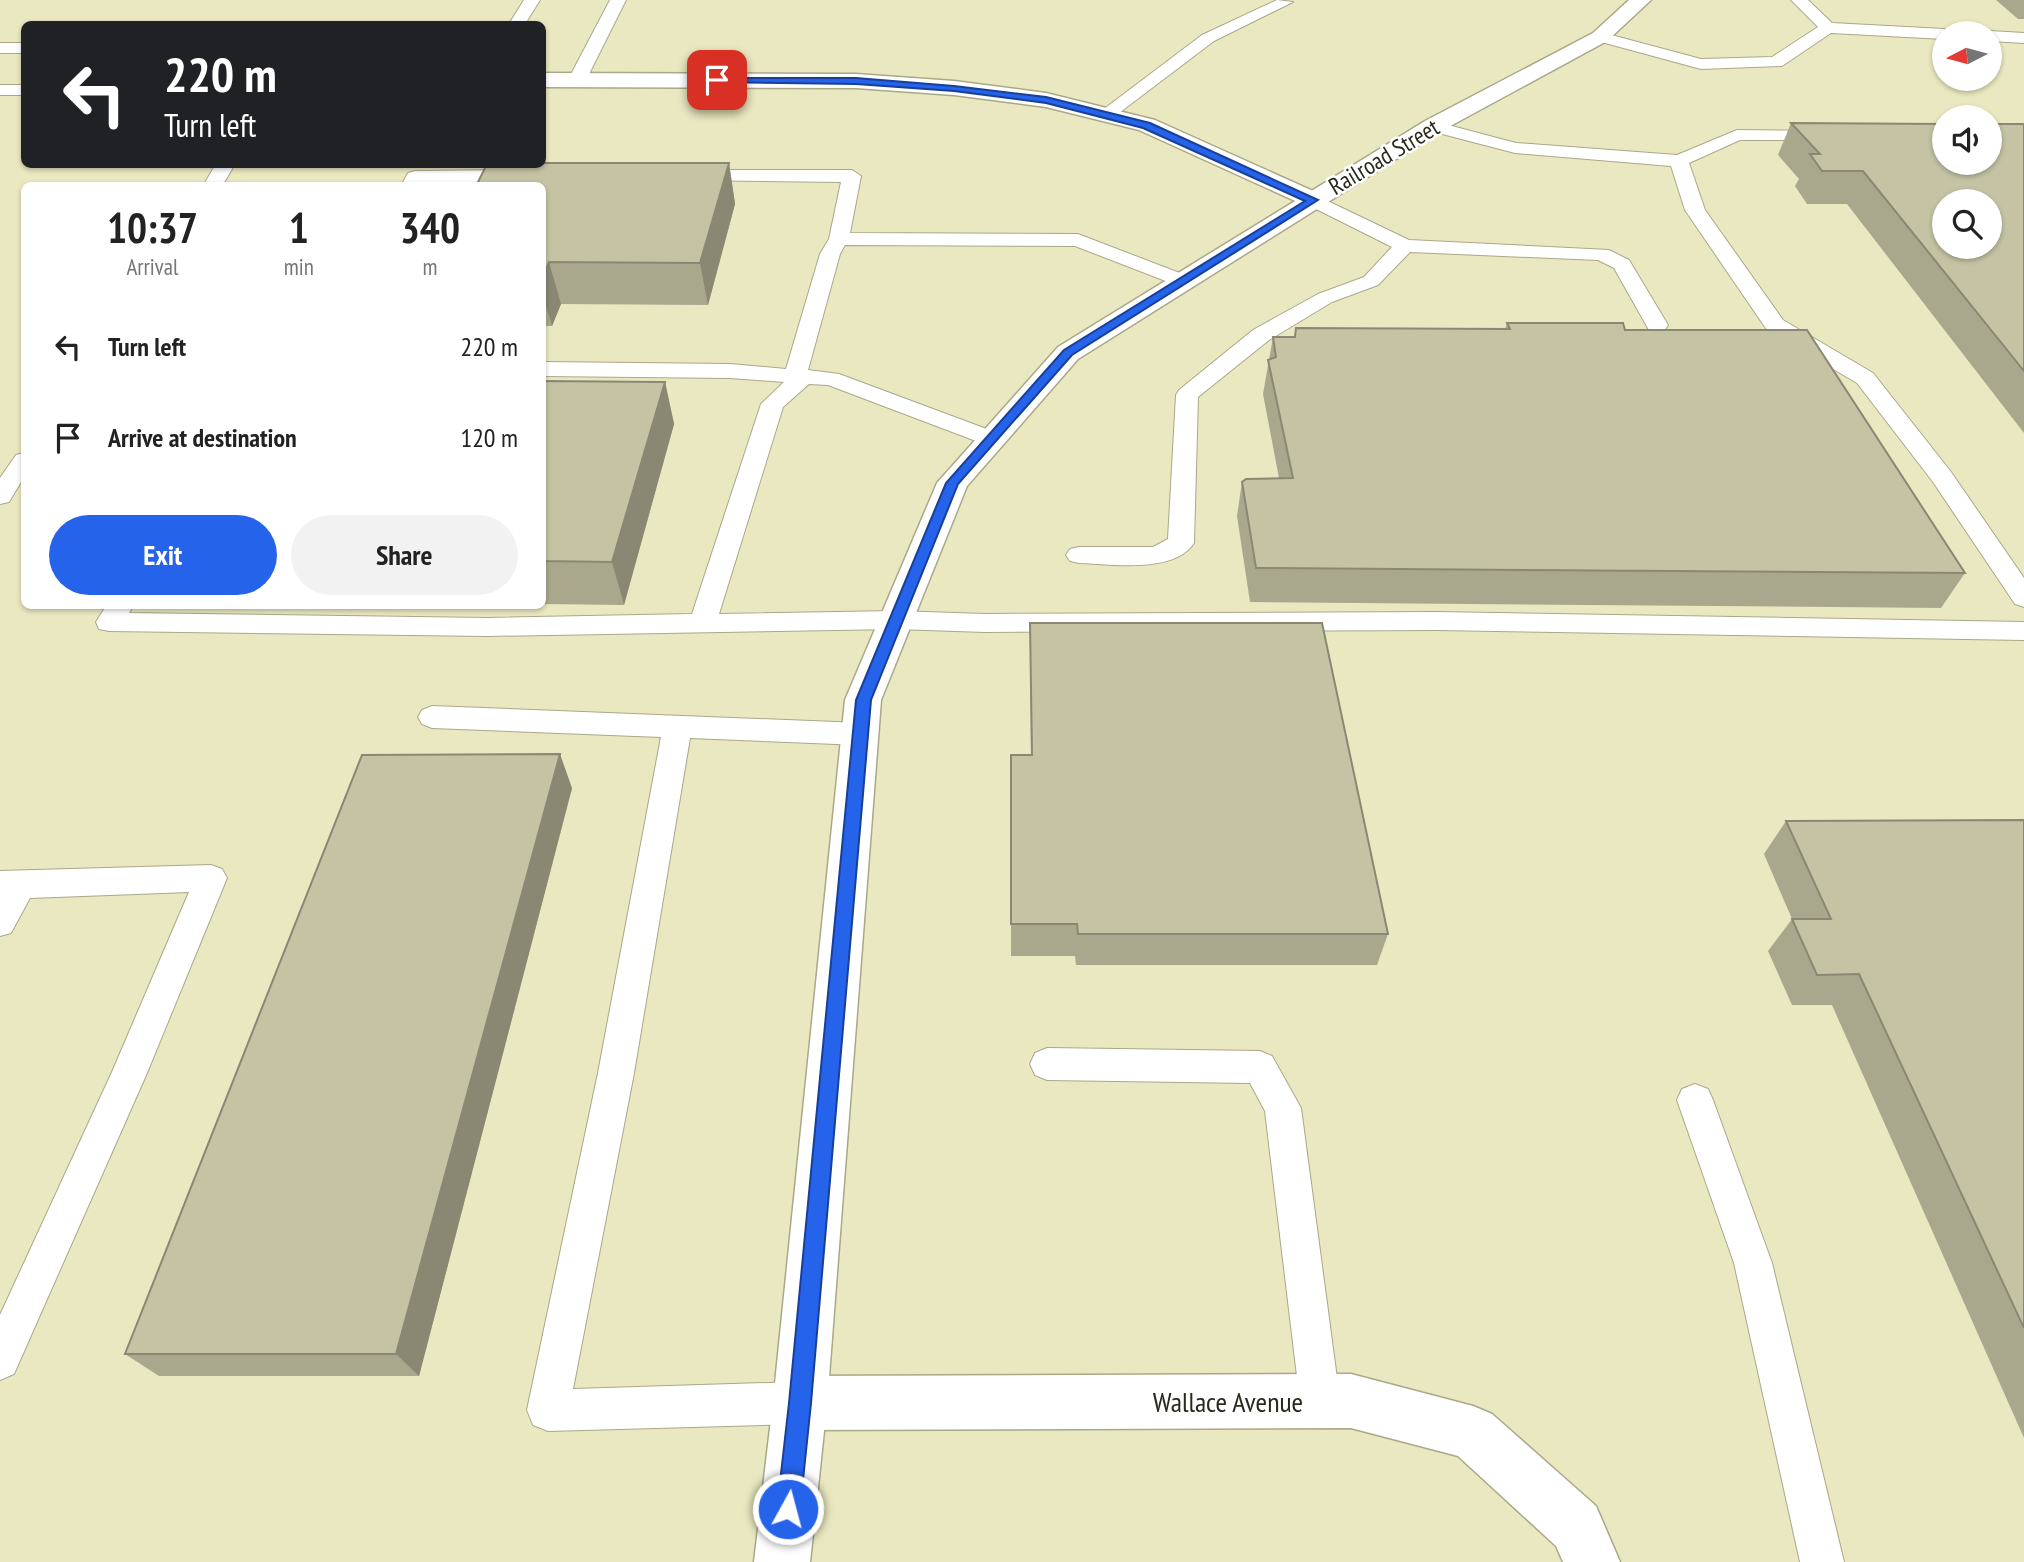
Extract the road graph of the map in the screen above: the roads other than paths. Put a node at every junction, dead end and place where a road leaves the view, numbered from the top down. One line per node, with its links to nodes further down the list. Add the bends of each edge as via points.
1 (532, 0): 6 (lane)
2 (618, 0): 15 (lane)
3 (1641, 0): 9 (street, Railroad Street)
4 (1799, 0): 7 (lane)
5 (1285, 2): 18 (lane, via 1208,38)
6 (519, 21)
7 (1828, 28): 8 (lane); 9 (lane, via 1776,62 1701,64)
8 (1932, 33)
9 (1600, 37): 19 (street, Railroad Street)
10 (2002, 37): 11 (lane)
11 (2024, 38)
12 (0, 48): 13 (lane)
13 (21, 48)
14 (546, 80): 15 (street)
15 (577, 80): 18 (street, via 856,81 1046,100)
16 (0, 90): 17 (lane)
17 (21, 90)
18 (1105, 115): 25 (street, via 1147,125)
19 (1433, 126): 21 (lane, via 1515,148); 25 (street, Railroad Street)
20 (1847, 135): 21 (lane, via 1737,135)
21 (1679, 161): 36 (lane, via 1695,210 1774,324 1865,377 1942,477)
22 (414, 176): 23 (lane)
23 (538, 176)
24 (675, 176): 26 (lane, via 852,176)
25 (1313, 200): 27 (lane); 28 (street, Railroad Street)
26 (839, 239): 28 (lane, via 1079,240); 31 (lane, via 830,254)
27 (1405, 246): 29 (lane, via 1602,254 1622,264); 35 (lane, via 1371,281 1325,298 1261,335 1187,395 1181,543 1157,556)
28 (1184, 281): 32 (street, Railroad Street, via 1068,353)
29 (1657, 325)
30 (546, 369): 31 (lane)
31 (800, 376): 32 (lane, via 831,379); 39 (lane, via 772,404)
32 (992, 439): 38 (street, Railroad Street, via 953,483)
33 (21, 464): 34 (lane)
34 (0, 496)
35 (1079, 555)
36 (2024, 598)
37 (118, 609): 39 (lane, via 109,622 488,627)
38 (896, 620): 39 (lane); 40 (lane, via 1437,621); 43 (street, Railroad Street, via 863,700)
39 (703, 623)
40 (2024, 631)
41 (432, 717): 42 (lane)
42 (677, 727): 43 (lane); 50 (lane, via 616,1073 548,1410)
43 (861, 734): 50 (street, Railroad Street)
44 (11, 884): 45 (lane); 48 (lane, via 211,878)
45 (0, 923)
46 (1047, 1063): 49 (lane, via 1260,1067 1283,1108)
47 (1695, 1100): 53 (lane, via 1752,1263)
48 (0, 1360)
49 (1320, 1401): 50 (street, Wallace Avenue); 52 (street, Wallace Avenue, via 1351,1401 1473,1433 1576,1525)
50 (800, 1403): 51 (street, Railroad Street)
51 (782, 1562)
52 (1592, 1562)
53 (1822, 1562)

